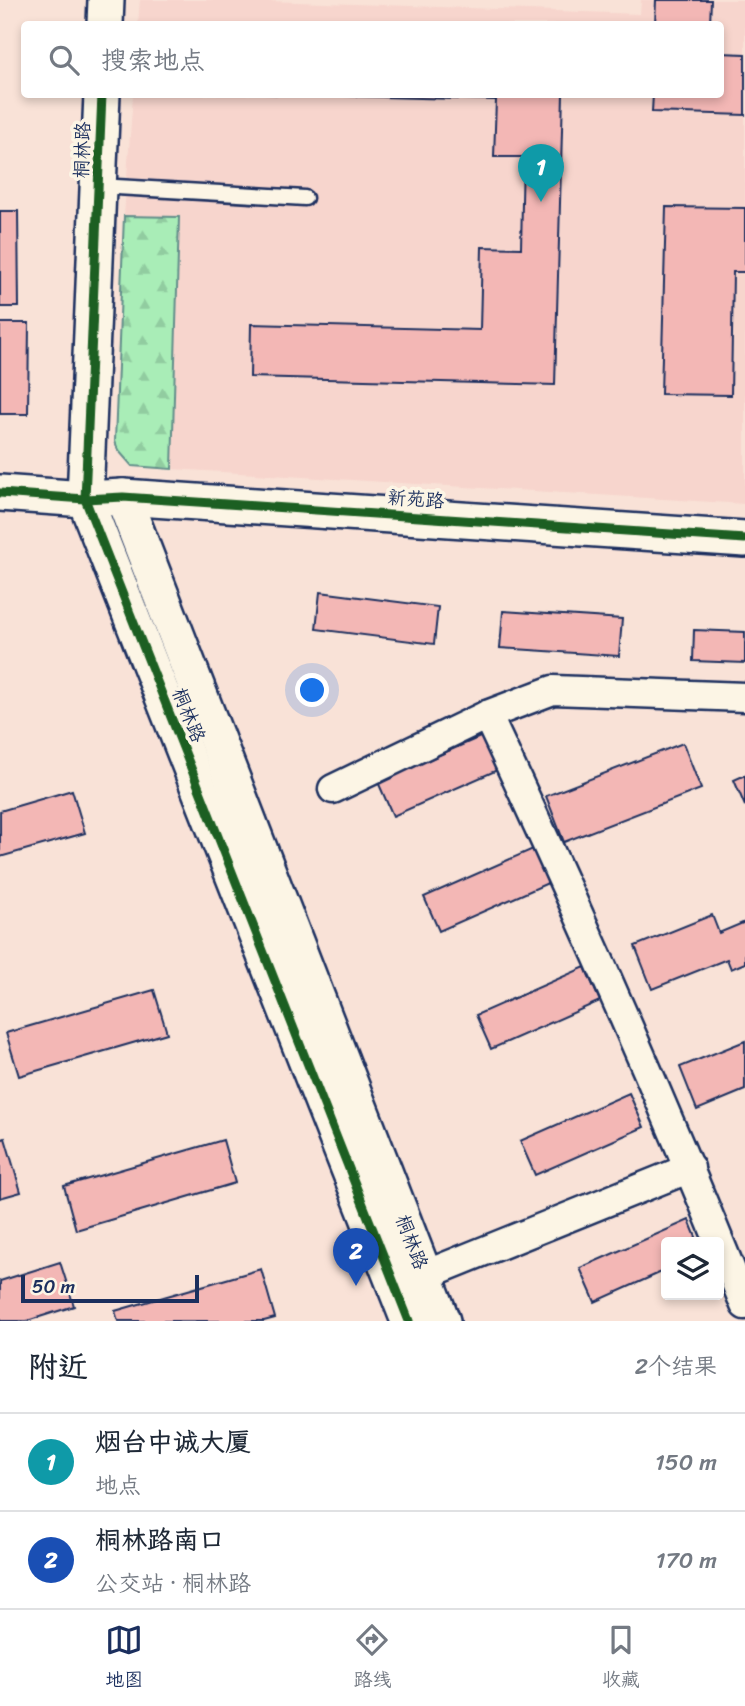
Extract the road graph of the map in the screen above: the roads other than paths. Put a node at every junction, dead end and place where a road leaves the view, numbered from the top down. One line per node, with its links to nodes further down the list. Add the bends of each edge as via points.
1 (106, 0): 2 (street)
2 (105, 21)
3 (102, 98): 4 (street, 桐林路)
4 (98, 186): 5 (lane); 8 (street, 桐林路)
5 (305, 198)
6 (0, 493): 8 (street, 新苑路)
7 (123, 497): 8 (street, 新苑路); 9 (street, 新苑路); 14 (street, 桐林路)
8 (85, 499): 16 (street, 桐林路)
9 (745, 539)
10 (745, 698): 11 (street, via 553,690)
11 (487, 715): 12 (street); 13 (street)
12 (333, 789)
13 (690, 1168): 14 (street); 15 (street)
14 (425, 1275): 17 (street, 桐林路)
15 (744, 1300)
16 (409, 1321)
17 (442, 1321)

